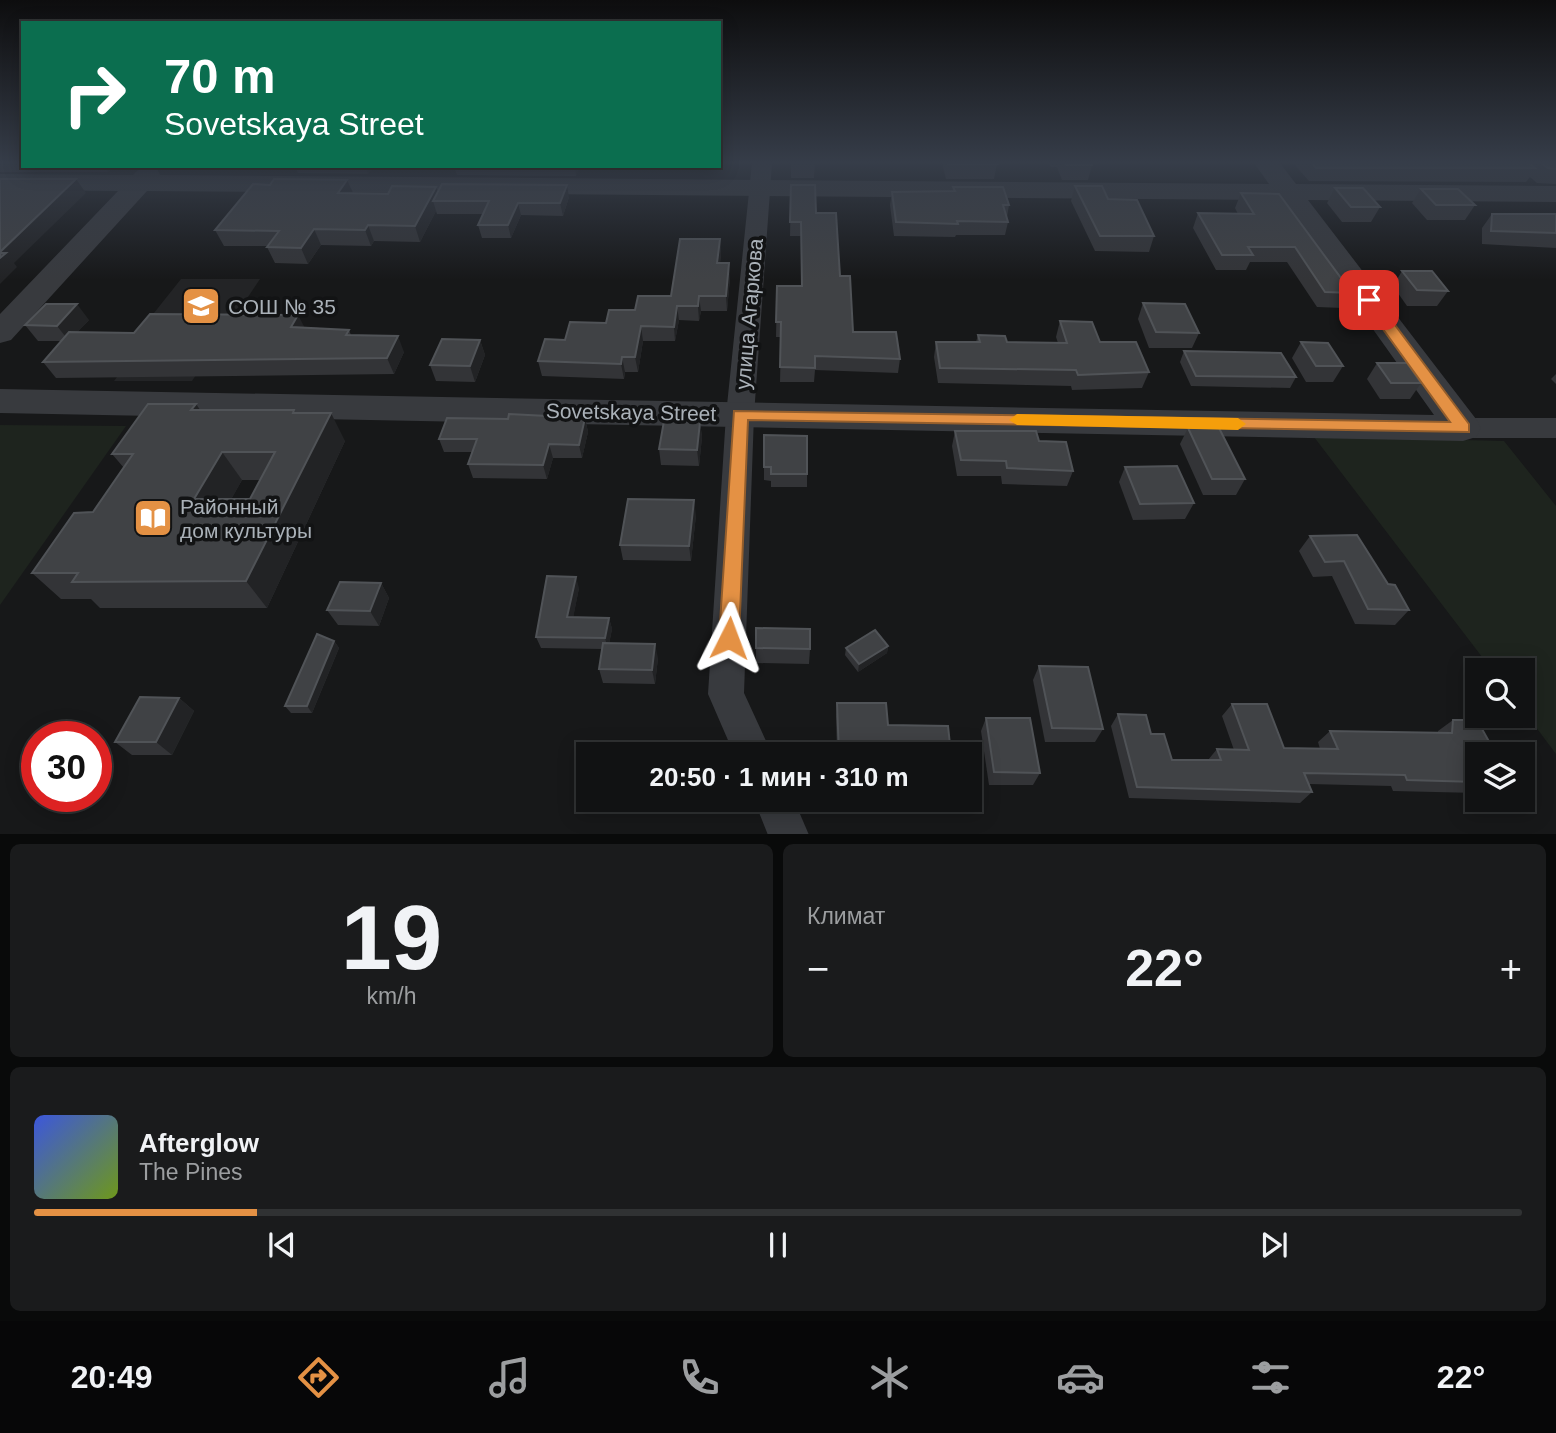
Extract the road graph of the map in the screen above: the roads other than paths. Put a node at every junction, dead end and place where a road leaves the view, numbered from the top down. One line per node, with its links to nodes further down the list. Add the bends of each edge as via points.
1 (122, 202): 4 (street)
2 (759, 202): 6 (street, улица Агаркова)
3 (1296, 202): 7 (street)
4 (0, 333)
5 (0, 401): 6 (street, Sovetskaya Street)
6 (740, 415): 7 (street, Sovetskaya Street); 10 (street, улица Агаркова, via 726,694)
7 (1463, 428): 8 (street, Sovetskaya Street)
8 (1545, 428): 9 (street)
9 (1556, 453)
10 (748, 742)
11 (779, 812): 12 (street)
12 (789, 834)

